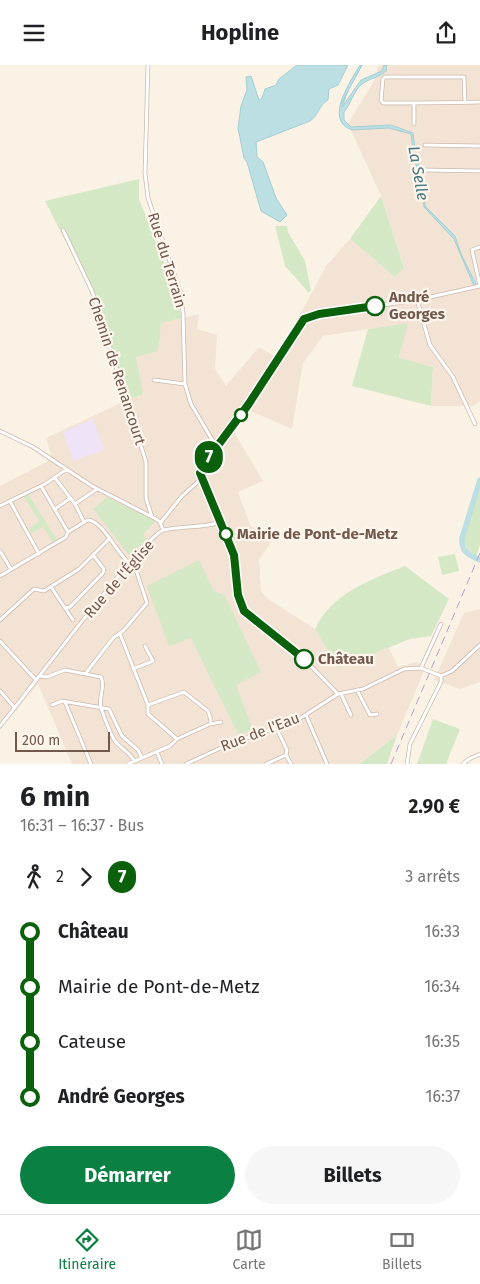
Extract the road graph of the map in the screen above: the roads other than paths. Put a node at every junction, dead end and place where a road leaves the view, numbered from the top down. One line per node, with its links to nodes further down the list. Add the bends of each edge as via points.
1 (148, 65): 16 (street, Rue du Terrain, via 145,173 148,198 180,294)
2 (480, 102): 4 (street)
3 (414, 103): 4 (street); 4 (street, via 381,102 384,77 464,77); 5 (street)
4 (465, 103)
5 (414, 124)
6 (425, 145): 7 (street)
7 (480, 146)
8 (425, 170): 9 (street)
9 (480, 171)
10 (63, 230): 30 (street, Chemin de Renancourt, via 92,291 146,462 146,498)
11 (480, 247): 12 (street, via 472,249)
12 (478, 267): 13 (street)
13 (479, 286): 14 (street)
14 (417, 300): 17 (street, via 430,345 453,377); 19 (street, via 304,319)
15 (154, 380): 16 (street)
16 (185, 384): 19 (street, Rue du Terrain, via 191,404)
17 (475, 424)
18 (0, 431): 20 (street)
19 (217, 448): 22 (street, via 201,470)
20 (67, 469): 21 (street); 24 (street)
21 (55, 478): 23 (street); 25 (street)
22 (201, 479): 32 (street); 33 (street)
23 (41, 486): 26 (street); 29 (street)
24 (97, 489): 27 (street); 30 (street)
25 (69, 499): 27 (street); 29 (street)
26 (10, 503): 28 (street); 38 (street)
27 (75, 504): 31 (street)
28 (0, 506)
29 (55, 509): 35 (street)
30 (152, 517): 32 (street)
31 (84, 522): 35 (street); 36 (street, via 96,522)
32 (160, 522): 34 (street)
33 (221, 522): 34 (street, Rue de l'Église); 60 (street, via 234,555 238,595 244,611 304,659)
34 (163, 529): 40 (street, Rue de l'Église)
35 (68, 532): 38 (street, via 66,537)
36 (109, 539): 39 (street); 40 (street, via 123,558)
37 (0, 551): 41 (street)
38 (40, 554): 41 (street)
39 (93, 555): 43 (street, via 79,569); 44 (street, via 104,569 103,573 70,607)
40 (131, 562): 48 (street, via 147,603); 55 (street, Rue de l'Église)
41 (11, 569): 42 (street)
42 (0, 576)
43 (51, 587): 44 (street); 45 (street, via 44,591 34,589)
44 (65, 608): 46 (street)
45 (0, 620)
46 (73, 620)
47 (441, 624): 52 (street)
48 (120, 634): 53 (street); 54 (street, via 113,638)
49 (0, 641): 57 (street)
50 (480, 645): 56 (street)
51 (145, 646): 53 (street, via 153,661)
52 (421, 668): 56 (street); 58 (street, Rue de l'Eau, via 404,669)
53 (133, 669): 65 (street)
54 (86, 673): 55 (street, via 65,670 47,677); 67 (street, via 102,679)
55 (40, 676): 57 (street, Rue de l'Église)
56 (442, 676): 88 (street, via 410,744)
57 (36, 680): 62 (street, Rue de l'Église)
58 (357, 690): 60 (street, Rue de l'Eau); 68 (street, via 370,715)
59 (0, 691): 61 (street)
60 (340, 694): 69 (street, Rue de l'Eau); 70 (street)
61 (8, 700): 62 (street); 66 (street)
62 (20, 701): 66 (street, Rue de l'Église)
63 (65, 702): 64 (street); 67 (street); 82 (street)
64 (52, 705)
65 (148, 705): 72 (street, via 184,692 208,711); 75 (street, via 149,716)
66 (15, 707): 73 (street, Rue de l'Église)
67 (101, 708): 79 (street, via 110,710 122,736 137,748); 80 (street, via 114,740)
68 (377, 714)
69 (306, 715): 74 (street, Rue de l'Eau); 87 (street)
70 (351, 715)
71 (221, 722): 72 (street)
72 (210, 724): 75 (street)
73 (0, 726)
74 (276, 727): 78 (street, via 287,750); 81 (street, Rue de l'Eau)
75 (177, 739): 76 (street, via 172,746)
76 (157, 752): 79 (street); 84 (street)
77 (480, 754): 89 (street)
78 (286, 755): 85 (street); 86 (street)
79 (142, 758): 80 (street)
80 (134, 761): 83 (street)
81 (186, 763)
82 (92, 764)
83 (128, 764)
84 (162, 764)
85 (266, 764)
86 (290, 764)
87 (326, 764)
88 (407, 764)
89 (463, 764)

